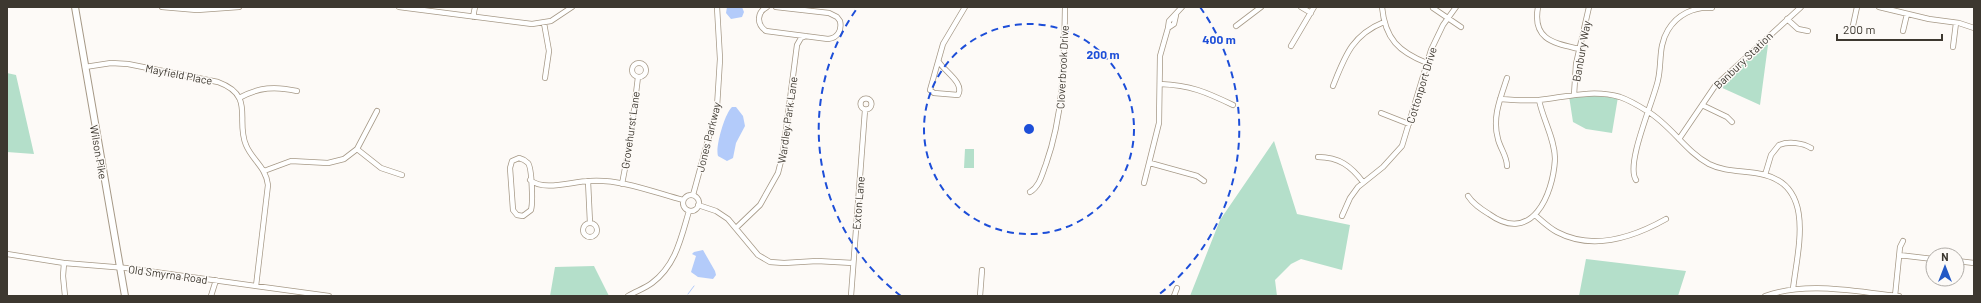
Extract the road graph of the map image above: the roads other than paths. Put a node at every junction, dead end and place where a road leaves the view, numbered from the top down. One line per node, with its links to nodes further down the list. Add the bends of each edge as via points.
1 (75, 7): 50 (main road, Wilson Pike)
2 (162, 7): 3 (street, via 197,10)
3 (239, 7)
4 (399, 7): 30 (street)
5 (475, 7): 30 (street)
6 (572, 7): 34 (street, via 557,18)
7 (717, 7): 88 (street, Jones Parkway, via 720,59 716,107)
8 (767, 7): 42 (street, via 759,15 761,26 766,31)
9 (776, 7): 23 (street)
10 (966, 7): 48 (street, via 943,44)
11 (1065, 7): 86 (street, Cloverbrook Drive, via 1059,116 1038,185)
12 (1182, 7): 54 (street, via 1169,21 1161,53)
13 (1261, 7): 36 (street)
14 (1301, 7): 28 (street)
15 (1314, 7): 28 (street)
16 (1382, 7): 33 (street)
17 (1456, 7): 31 (street, Cottonport Drive)
18 (1538, 7): 47 (street, via 1538,25 1545,37 1553,43)
19 (1589, 7): 47 (street, Banbury Way)
20 (1801, 7): 32 (street, Banbury Station)
21 (1857, 7): 39 (street)
22 (1879, 7): 29 (street)
23 (796, 8): 26 (street)
24 (1433, 8): 31 (street)
25 (1712, 8): 27 (street)
26 (807, 9): 43 (street, via 834,15 839,19 841,27 838,34 831,38)
27 (1690, 9): 65 (street, via 1677,19 1664,37 1658,80)
28 (1311, 13): 45 (street)
29 (1907, 14): 35 (street); 41 (street)
30 (474, 17): 34 (street, via 528,24)
31 (1448, 18): 37 (street); 49 (street, Cottonport Drive)
32 (1787, 19): 40 (street, via 1798,28); 61 (street, Banbury Station, via 1711,90)
33 (1384, 22): 49 (street, via 1390,37 1400,49); 55 (street, via 1356,39)
34 (544, 23): 52 (street, via 549,51)
35 (1956, 23): 38 (street); 46 (street)
36 (1236, 26)
37 (1461, 27)
38 (1974, 28)
39 (1852, 30)
40 (1808, 31)
41 (1903, 31)
42 (790, 34): 43 (street); 44 (street)
43 (806, 36): 44 (street, via 801,38)
44 (797, 45): 97 (street, Wardley Park Lane, via 783,153 778,173 760,205)
45 (1291, 46)
46 (1953, 47)
47 (1579, 49): 57 (street, Banbury Way)
48 (939, 62): 48 (street, via 930,91 958,94 959,89 955,80)
49 (1427, 63): 68 (street, Cottonport Drive)
50 (84, 67): 58 (street, Mayfield Place, via 113,63 218,82 231,89); 104 (main road, Wilson Pike)
51 (638, 77): 84 (street, Grovehurst Lane)
52 (545, 78)
53 (1507, 78): 59 (street)
54 (1160, 84): 62 (street, via 1196,88); 73 (street, via 1159,123)
55 (1333, 86)
56 (297, 91): 58 (street, via 265,88)
57 (1574, 95): 60 (street); 65 (street, via 1596,93 1614,96)
58 (239, 98): 75 (street, via 243,110 245,143)
59 (1500, 99): 60 (street); 74 (street, via 1496,111 1496,129)
60 (1539, 100): 93 (street, via 1554,146 1555,160 1547,198)
61 (1702, 105): 67 (street); 69 (street, Banbury Station)
62 (1233, 106)
63 (865, 110): 103 (street, Exton Lane)
64 (377, 111): 71 (street)
65 (1648, 111): 69 (street); 79 (street, via 1638,142 1633,171)
66 (1381, 113): 68 (street)
67 (1732, 122)
68 (1409, 124): 82 (street, Cottonport Drive, via 1402,146 1388,163)
69 (1679, 139): 77 (street, via 1696,155 1714,166 1734,172)
70 (1812, 148): 77 (street, via 1802,144 1779,145 1772,153)
71 (357, 149): 75 (street, via 337,162 291,161); 76 (street, via 382,168)
72 (1318, 157): 82 (street, via 1332,158 1345,163)
73 (1150, 163): 81 (street, via 1197,176); 83 (street)
74 (1507, 166)
75 (264, 171): 107 (street, via 268,181 268,192)
76 (402, 175)
77 (1766, 175): 109 (street, via 1786,187 1794,198 1799,212 1800,227)
78 (530, 180): 85 (street); 87 (street); 87 (street, via 527,162 521,158 513,161 510,167 512,207 517,215 525,216 531,210)
79 (1636, 180)
80 (588, 181): 84 (street); 85 (street); 96 (street)
81 (1204, 181)
82 (1363, 182): 94 (street, Cottonport Drive, via 1352,194)
83 (1144, 183)
84 (622, 184): 90 (street)
85 (540, 186): 87 (street)
86 (1030, 192)
87 (531, 193)
88 (693, 195): 90 (street, via 686,196); 91 (street, via 698,199)
89 (1468, 196): 93 (street, via 1490,215 1504,222 1521,222)
90 (683, 200): 92 (street, via 683,206)
91 (698, 205): 92 (street, via 694,210); 97 (street, via 722,215)
92 (688, 211): 111 (street, via 677,250 670,264 659,277)
93 (1535, 215): 95 (street, via 1564,235 1594,241 1628,236)
94 (1342, 216)
95 (1666, 219)
96 (590, 223)
97 (736, 228): 103 (street, via 758,256 770,262 817,261)
98 (1903, 241): 100 (street)
99 (7, 254): 102 (street, Old Smyrna Road)
100 (1899, 255): 101 (street); 121 (street)
101 (1925, 258)
102 (64, 263): 104 (street, Old Smyrna Road); 112 (street)
103 (853, 264): 117 (street, Exton Lane)
104 (120, 268): 106 (street, Old Smyrna Road); 113 (main road, Wilson Pike)
105 (982, 270): 118 (street)
106 (216, 280): 107 (street, Old Smyrna Road); 114 (street)
107 (256, 286): 110 (street, Old Smyrna Road)
108 (1177, 288): 119 (street)
109 (1793, 289): 120 (street); 121 (street, via 1825,289)
110 (303, 294): 115 (street, Old Smyrna Road)
111 (637, 294): 116 (street)
112 (65, 296)
113 (125, 296)
114 (211, 296)
115 (329, 296)
116 (628, 296)
117 (851, 296)
118 (980, 296)
119 (1174, 296)
120 (1766, 296)
121 (1895, 296): 122 (street)
122 (1899, 296)

